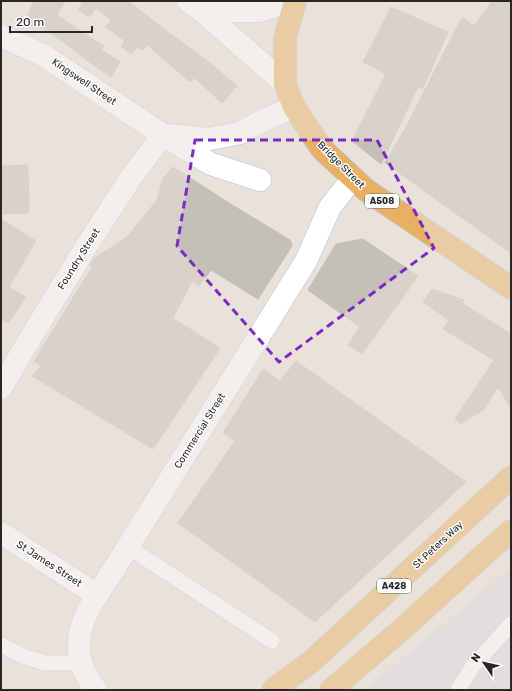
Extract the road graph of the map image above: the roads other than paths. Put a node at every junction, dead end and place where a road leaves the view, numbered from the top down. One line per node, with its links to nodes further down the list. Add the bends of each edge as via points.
1 (291, 1): 3 (street, Bridge Street, via 259,11)
2 (295, 1): 5 (highway, A508, via 285,39)
3 (195, 6): 5 (street, Bridge Street)
4 (1, 36): 7 (street, Kingswell Street, via 43,55)
5 (285, 84): 6 (highway, Bridge Street / A508)
6 (294, 107): 7 (street, Kingswell Street, via 240,133 210,139); 8 (highway, Bridge Street / A508, via 322,149)
7 (163, 135): 9 (street, Kingswell Street, via 211,164); 11 (street, Foundry Street, via 130,179 86,247)
8 (353, 178): 10 (highway, Bridge Street / A508, via 366,190); 16 (street, Commercial Street, via 330,207 306,261)
9 (260, 180)
10 (511, 288)
11 (1, 388)
12 (511, 477): 24 (highway, St Peters Way / A428, via 312,661)
13 (511, 531): 17 (highway)
14 (1, 533): 18 (street, St James Street)
15 (511, 538): 17 (highway)
16 (128, 547): 18 (street, Commercial Street); 20 (lane)
17 (488, 551): 25 (highway)
18 (97, 595): 22 (street, Commercial Street, via 81,627)
19 (511, 624): 26 (lane, via 473,666)
20 (272, 642)
21 (1, 644): 22 (lane, via 25,657 46,663)
22 (81, 664): 23 (street, Commercial Street)
23 (96, 690)
24 (273, 690)
25 (332, 690)
26 (458, 690)

